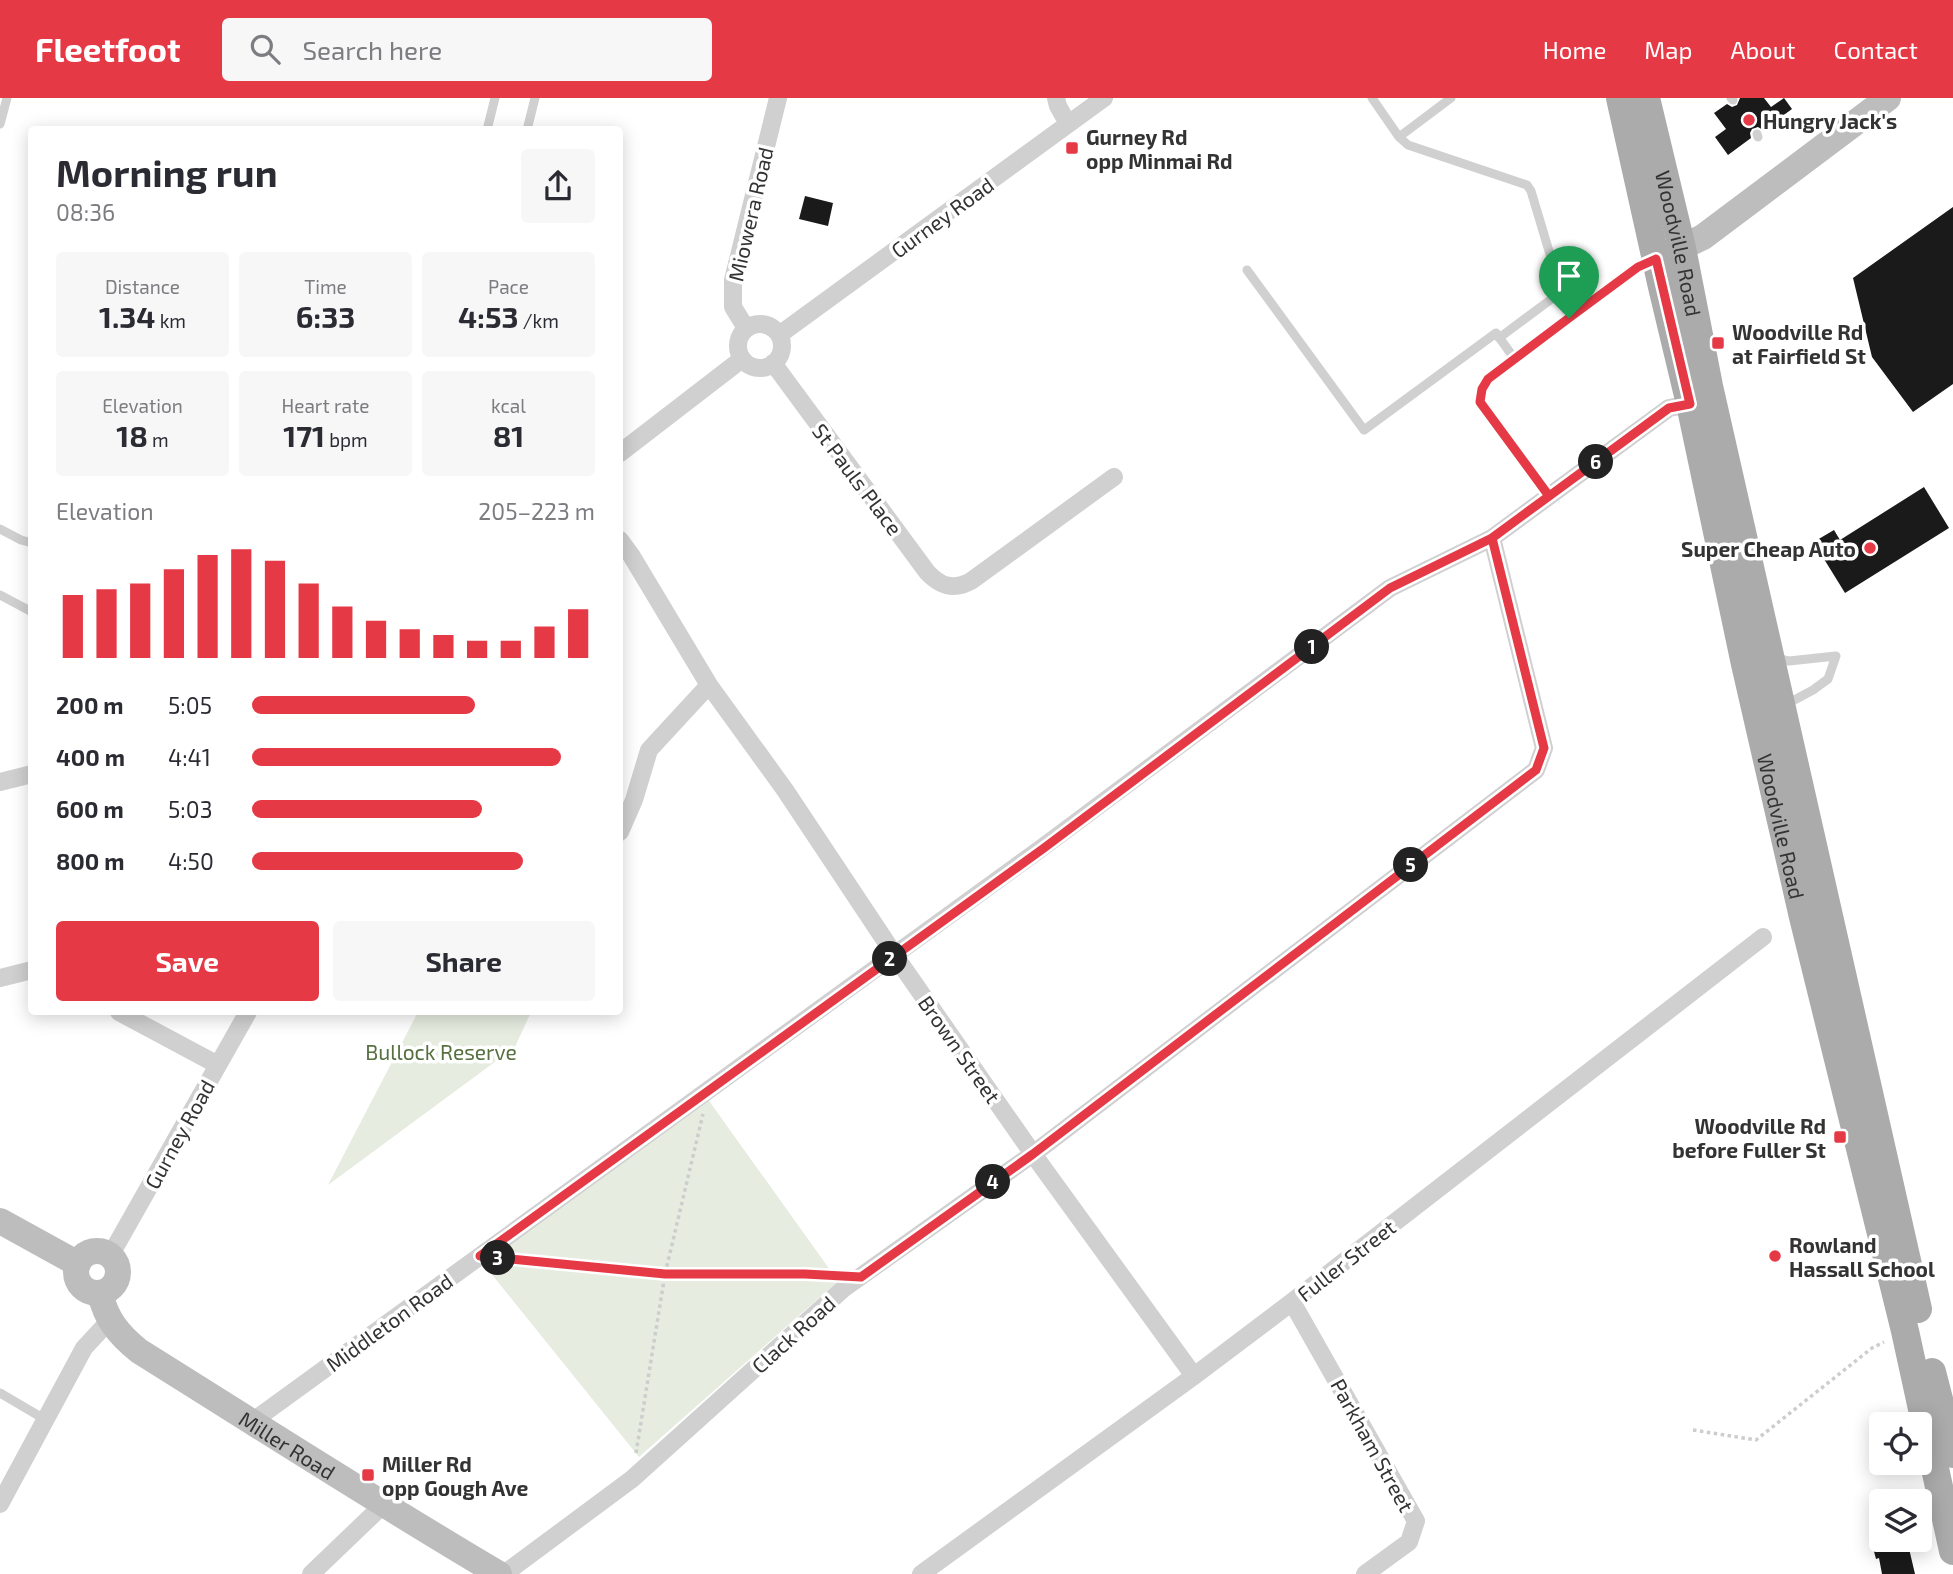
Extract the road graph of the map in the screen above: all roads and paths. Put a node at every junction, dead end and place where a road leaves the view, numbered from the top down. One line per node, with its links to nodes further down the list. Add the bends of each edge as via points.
1 (7, 98): 12 (lane)
2 (495, 98): 14 (lane)
3 (535, 98): 15 (lane)
4 (778, 98): 22 (street, Miowera Road, via 733,280 733,307)
5 (1056, 98): 13 (street)
6 (1104, 98): 13 (street, Gurney Road)
7 (1372, 98): 16 (lane)
8 (1451, 98): 16 (lane)
9 (1620, 98): 18 (main road, Woodville Road)
10 (1646, 98): 17 (main road, Woodville Road)
11 (1880, 100): 17 (street, via 1703,237)
12 (0, 124)
13 (1068, 124): 23 (street, Gurney Road)
14 (488, 126)
15 (528, 126)
16 (1399, 137): 20 (lane, via 1408,145 1527,185)
17 (1682, 248): 18 (street); 38 (main road, Woodville Road)
18 (1656, 259): 21 (lane); 28 (main road, Woodville Road)
19 (1247, 270): 24 (lane, via 1364,430 1496,333)
20 (1561, 292): 21 (lane); 24 (lane)
21 (1569, 318): 25 (lane)
22 (746, 328): 23 (street, via 768,325); 26 (street, via 737,346)
23 (779, 335): 27 (street, via 782,346)
24 (1499, 338): 25 (lane)
25 (1514, 358): 31 (lane, via 1488,379 1480,402)
26 (742, 359): 27 (street, via 760,368); 29 (street)
27 (773, 363): 30 (street, St Pauls Place, via 949,596)
28 (1690, 404): 31 (street, Middleton Road, via 1669,408); 65 (main road, Woodville Road, via 1803,917)
29 (623, 451)
30 (1114, 477)
31 (1549, 496): 33 (street, Middleton Road)
32 (0, 529): 34 (lane)
33 (1492, 538): 45 (street, Middleton Road, via 1390,588); 52 (street, Clack Road, via 1544,748 1536,770)
34 (28, 542)
35 (623, 544): 39 (street, Brown Street)
36 (0, 595): 37 (lane)
37 (28, 610)
38 (1770, 657): 40 (main road, Woodville Road); 40 (lane, via 1789,661 1836,656 1828,679)
39 (709, 685): 43 (street, via 649,750); 45 (street, Brown Street)
40 (1782, 707): 65 (main road, Woodville Road)
41 (28, 775): 42 (street)
42 (0, 782)
43 (623, 826)
44 (1763, 937): 60 (street, Fuller Street)
45 (895, 955): 51 (street, Middleton Road); 52 (street, Brown Street)
46 (28, 971): 47 (street)
47 (0, 978)
48 (125, 1015): 50 (street)
49 (245, 1015): 50 (street, Gurney Road)
50 (218, 1065): 54 (street, Gurney Road)
51 (709, 1090): 55 (street, Middleton Road); 57 (path)
52 (1033, 1154): 58 (street, Clack Road); 63 (street, Brown Street)
53 (0, 1221): 56 (street)
54 (110, 1256): 56 (street, via 92,1252); 59 (street, via 117,1266 117,1278)
55 (480, 1256): 57 (path); 67 (street, Middleton Road)
56 (78, 1264): 59 (street, via 78,1282 87,1291)
57 (665, 1274): 58 (path); 70 (path)
58 (861, 1277): 70 (street, Clack Road)
59 (100, 1293): 61 (street, Miller Road)
60 (1292, 1302): 63 (street, Fuller Street); 78 (street, Parkham Street, via 1416,1521 1409,1542)
61 (109, 1321): 66 (street, via 84,1348); 67 (street, Miller Road, via 139,1351)
62 (1884, 1342): 68 (path, via 1756,1440)
63 (1194, 1376): 77 (street, Fuller Street)
64 (0, 1393): 66 (lane)
65 (1937, 1394): 69 (main road, Woodville Road); 73 (main road, Woodville Road)
66 (46, 1420): 71 (street)
67 (253, 1421): 72 (street, Miller Road)
68 (1693, 1430)
69 (1953, 1454)
70 (632, 1479): 76 (street, Clack Road)
71 (0, 1504)
72 (384, 1505): 74 (street); 75 (street, Miller Road)
73 (1953, 1551)
74 (311, 1574)
75 (499, 1574)
76 (504, 1574)
77 (922, 1574)
78 (1364, 1574)

